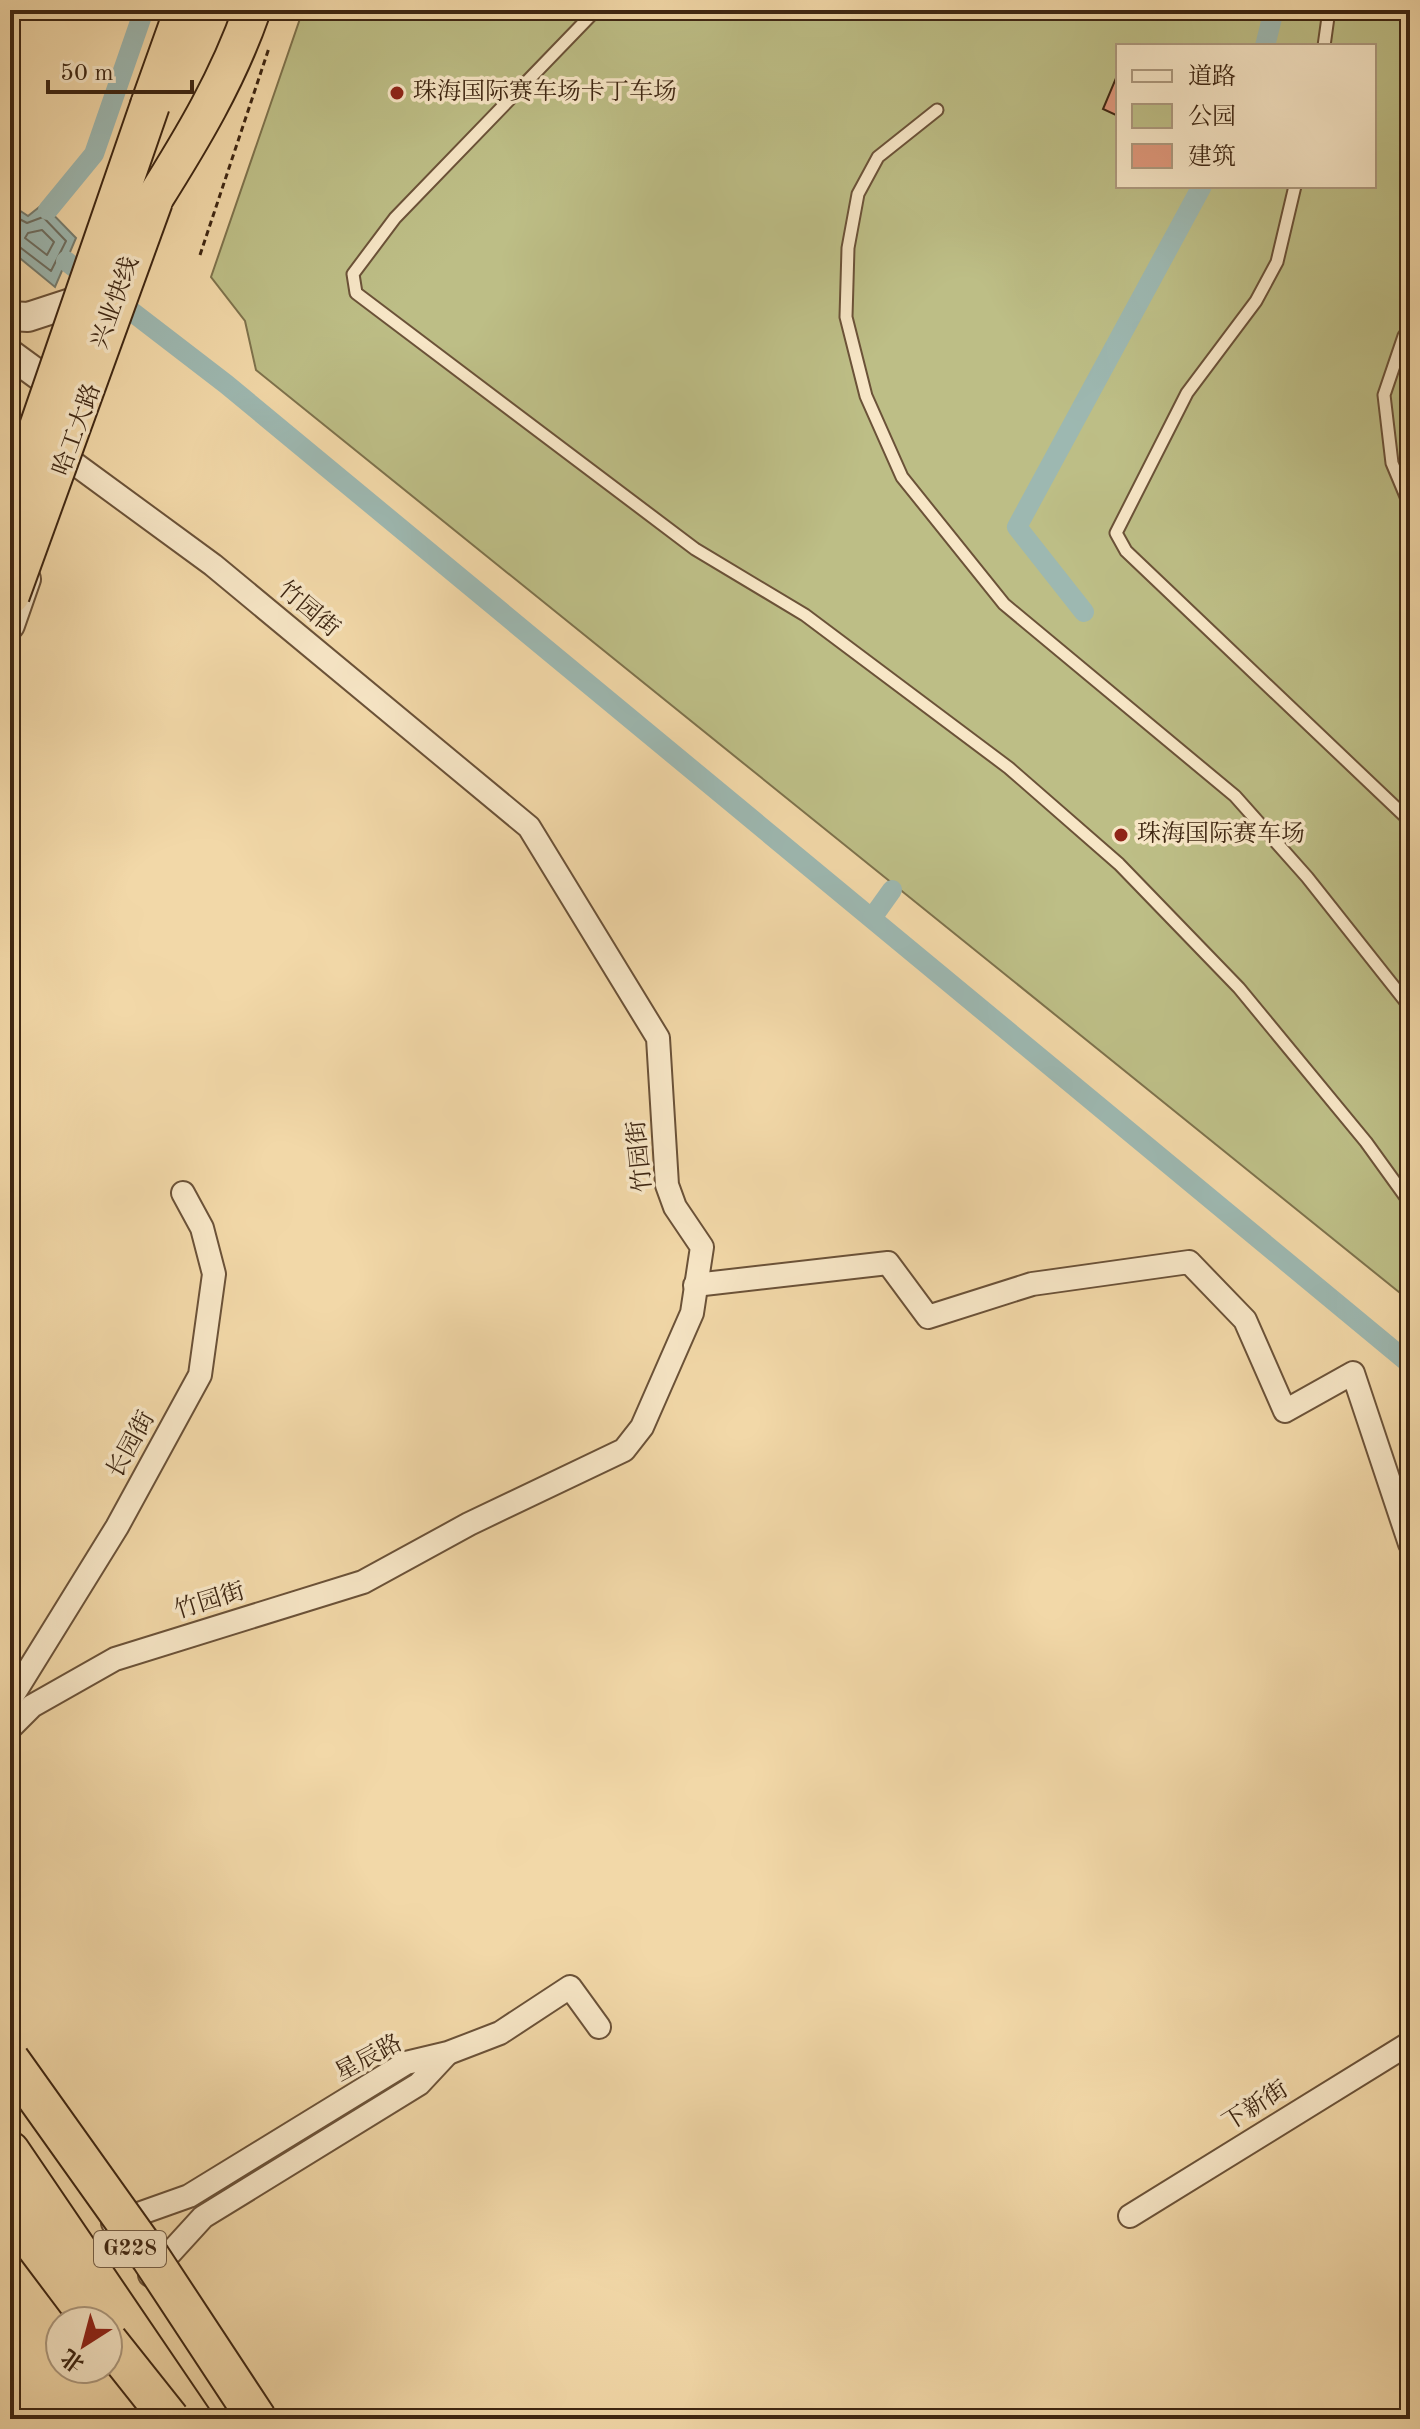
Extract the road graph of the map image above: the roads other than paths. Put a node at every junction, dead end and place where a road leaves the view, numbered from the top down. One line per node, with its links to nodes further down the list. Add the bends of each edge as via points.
1 (184, 10): 19 (highway, 兴业快线, bridge)
2 (202, 10): 12 (street, 哈工大路)
3 (221, 10): 11 (highway, 兴业快线, bridge)
4 (232, 10): 12 (street, 哈工大路)
5 (596, 10): 26 (lane, via 395,218 353,274 356,293 695,549 805,615 1009,768 1119,864 1239,988)
6 (1329, 10): 8 (lane)
7 (262, 24): 11 (main road, bridge, via 238,50 208,113)
8 (1324, 44)
9 (937, 110): 24 (lane, via 878,157 858,194 848,248 846,317 866,396 902,477 1004,604 1235,796)
10 (1295, 188): 23 (lane, via 1277,262 1256,301 1187,393 1116,533 1126,551)
11 (153, 201): 21 (highway, 兴业快线, bridge)
12 (130, 251): 13 (street, 哈工大路, bridge); 18 (street, 哈工大路, via 114,329)
13 (77, 301): 14 (street, via 28,317); 17 (street, 哈工大路)
14 (10, 316)
15 (1410, 328): 20 (lane, via 1384,395 1392,463)
16 (10, 354): 17 (street)
17 (47, 381): 18 (street); 19 (street, 哈工大路)
18 (67, 458): 22 (street, 哈工大路); 27 (street, 竹园街, via 213,565 529,827 658,1038 667,1185 702,1247)
19 (11, 483)
20 (1410, 506)
21 (10, 595)
22 (10, 625)
23 (1410, 821)
24 (1410, 1007)
25 (183, 1193): 29 (street, 长园街, via 202,1228 214,1274 200,1375 117,1527)
26 (1410, 1203)
27 (695, 1285): 28 (street, via 888,1263 928,1317 1032,1284 1189,1262 1245,1320 1285,1411 1353,1373); 30 (street, 竹园街, via 692,1313 642,1427 624,1450 363,1582 115,1659 32,1706)
28 (1410, 1544)
29 (10, 1700)
30 (10, 1728)
31 (599, 2027): 33 (street, via 570,1987 500,2033)
32 (1410, 2043): 38 (street, 下新街)
33 (448, 2053): 39 (street, 星辰路, via 406,2063 189,2196); 40 (street, 星辰路, via 419,2084 203,2217)
34 (10, 2060): 46 (highway, bridge)
35 (10, 2085): 39 (highway, G228)
36 (10, 2151): 44 (highway, G228)
37 (10, 2212): 41 (highway)
38 (1130, 2216)
39 (112, 2223): 40 (highway, G228)
40 (150, 2276): 45 (highway, G228)
41 (80, 2305)
42 (124, 2361): 43 (highway, bridge)
43 (170, 2419)
44 (192, 2419)
45 (242, 2419)
46 (257, 2419)

